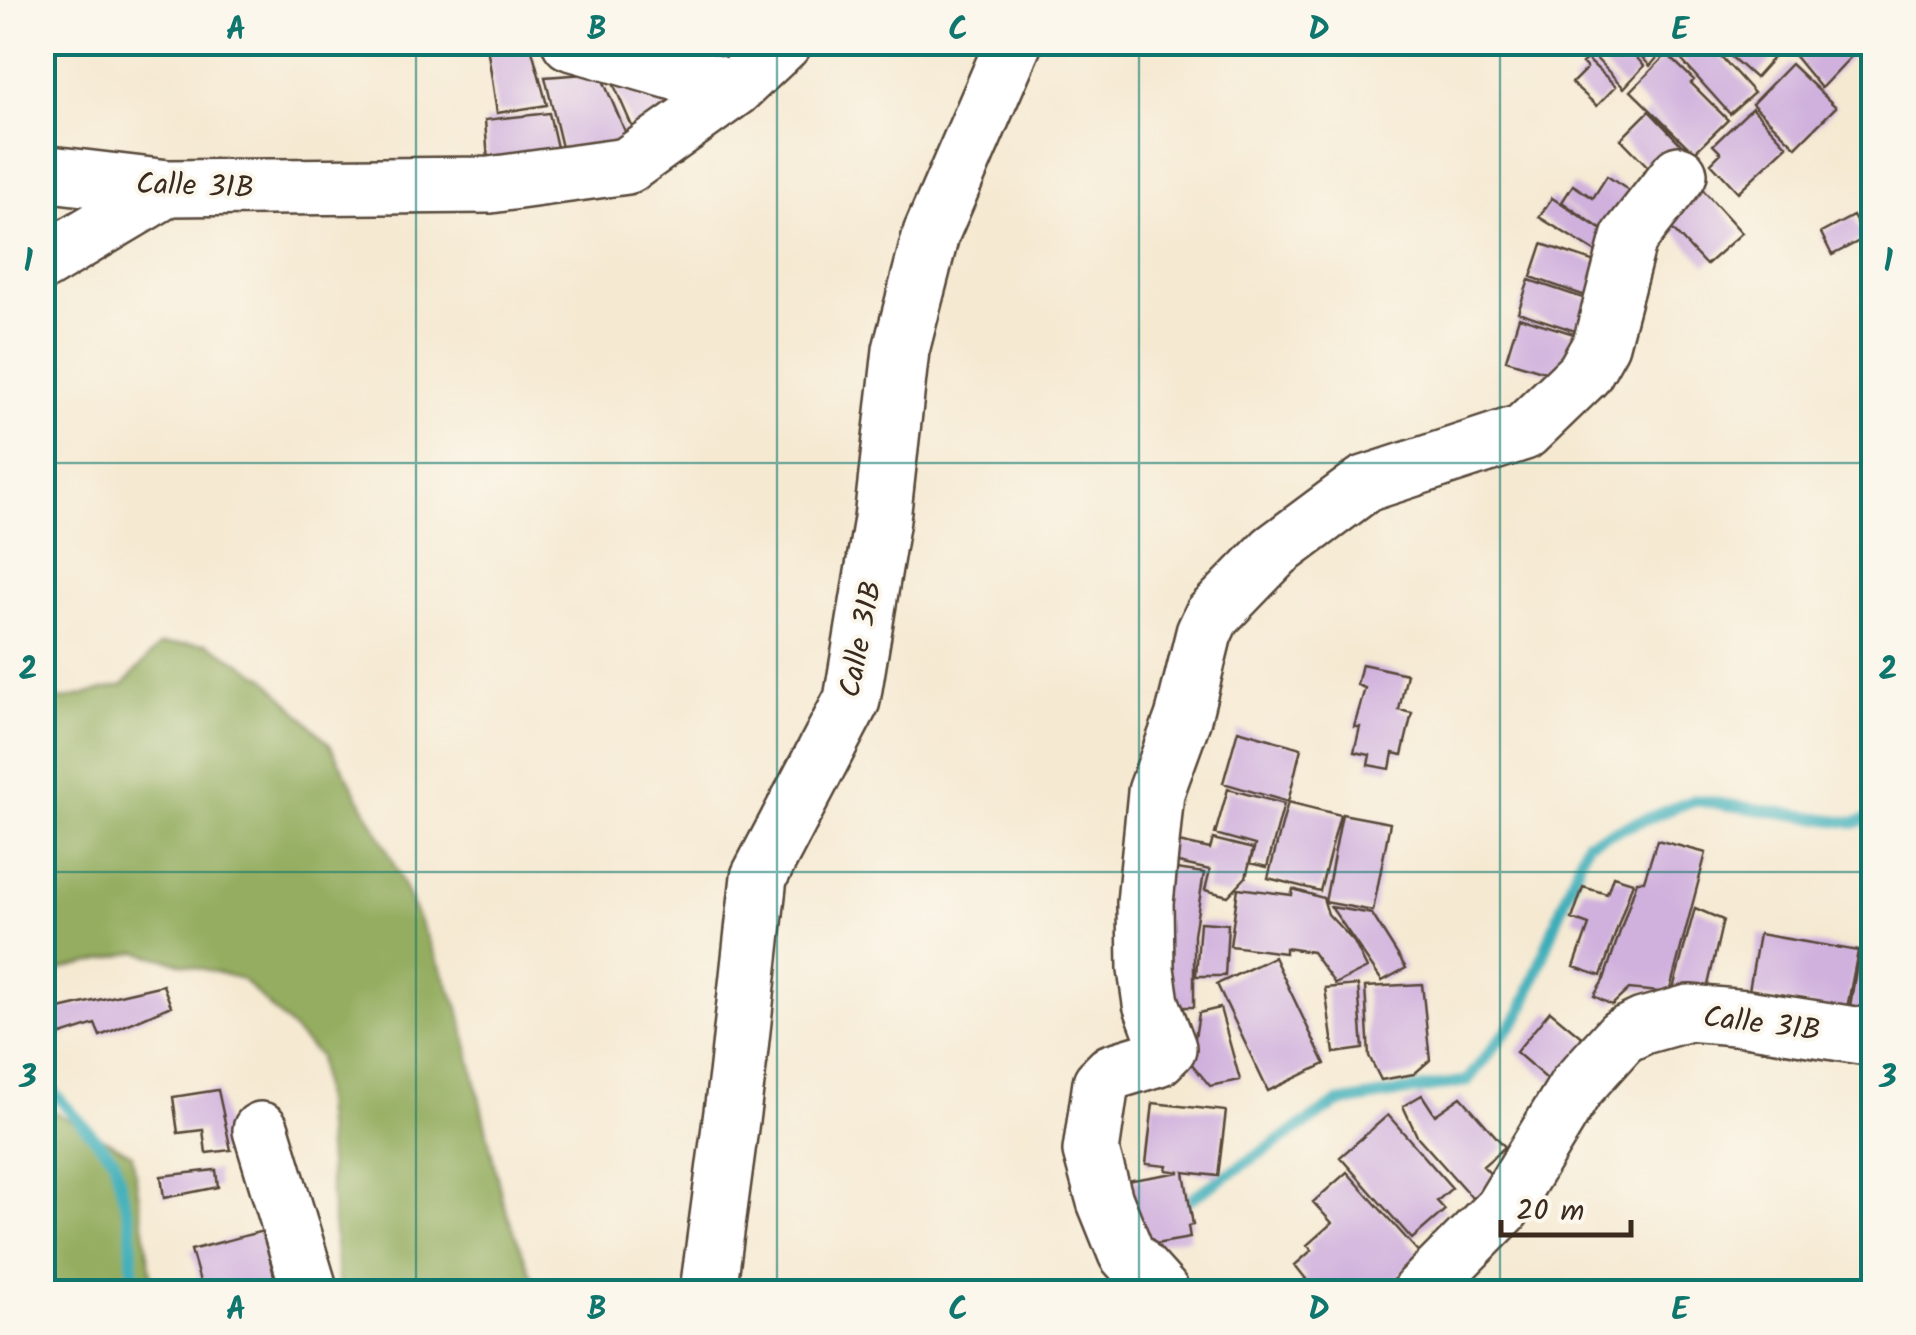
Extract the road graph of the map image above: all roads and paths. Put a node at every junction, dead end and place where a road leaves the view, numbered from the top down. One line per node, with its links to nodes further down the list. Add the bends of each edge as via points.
1 (570, 42): 4 (street)
2 (784, 42): 4 (street, Calle 31B)
3 (1014, 42): 13 (street, Calle 31B, via 931,234 902,350 852,700 759,876)
4 (734, 89): 7 (street, Calle 31B, via 627,166 490,186)
5 (42, 174): 7 (street, Calle 31B)
6 (1679, 174): 11 (street, via 1629,238 1601,344 1584,374 1524,432 1365,484 1275,550 1212,616 1156,792 1146,969 1168,1048 1100,1083 1091,1151 1105,1201)
7 (168, 188): 8 (street)
8 (42, 263)
9 (1874, 1038): 14 (street, Calle 31B, via 1689,1014 1622,1036 1576,1087 1502,1209)
10 (261, 1130): 12 (street)
11 (1144, 1273)
12 (310, 1292)
13 (708, 1292)
14 (1420, 1292)

